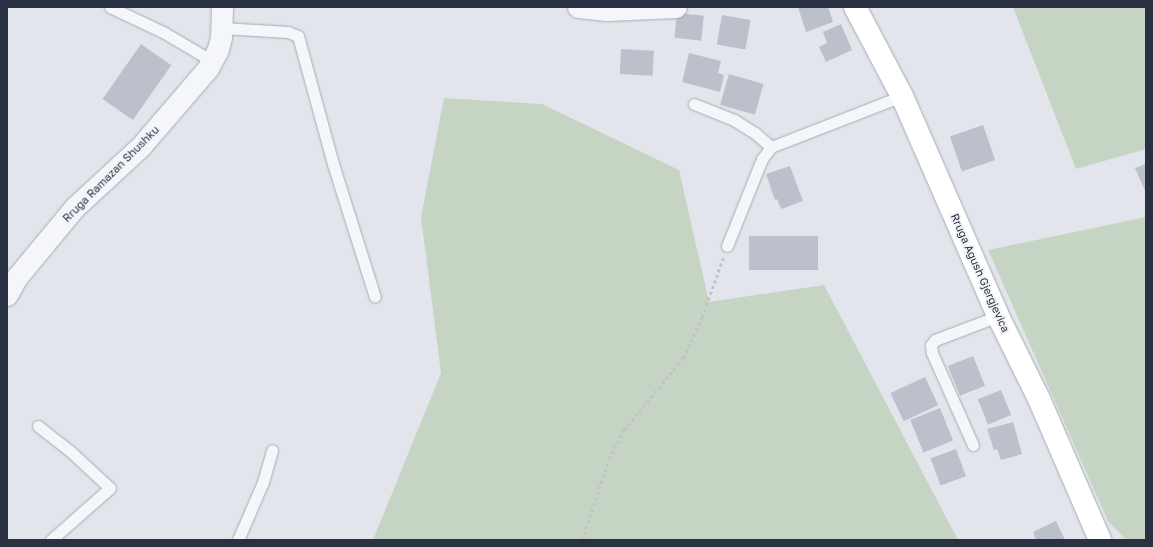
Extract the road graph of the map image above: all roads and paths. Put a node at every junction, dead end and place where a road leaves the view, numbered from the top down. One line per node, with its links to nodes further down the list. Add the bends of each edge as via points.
1 (110, 7): 7 (lane, via 163,32)
2 (222, 7): 6 (street, Rruga Ramazan Shushku)
3 (578, 7): 4 (street, via 607,10)
4 (676, 7)
5 (855, 7): 8 (main road, Rruga Agush Gjergjevica)
6 (222, 28): 7 (street, Rruga Ramazan Shushku, via 218,49); 13 (lane, via 288,32 298,36 333,164)
7 (212, 61): 12 (street, Rruga Ramazan Shushku, via 141,146 75,207 17,277)
8 (902, 96): 10 (lane); 14 (main road, Rruga Agush Gjergjevica)
9 (694, 104): 10 (lane, via 734,120)
10 (772, 147): 11 (lane, via 762,159)
11 (727, 246): 20 (path, via 702,317 683,358 624,430 609,459)
12 (7, 295)
13 (375, 297)
14 (998, 316): 16 (lane, via 935,340 932,345 932,352); 21 (main road, Rruga Agush Gjergjevica, via 1039,399)
15 (38, 426): 18 (lane, via 110,488)
16 (973, 445)
17 (272, 450): 19 (lane, via 263,482)
18 (51, 540)
19 (238, 540)
20 (582, 540)
21 (1100, 540)

